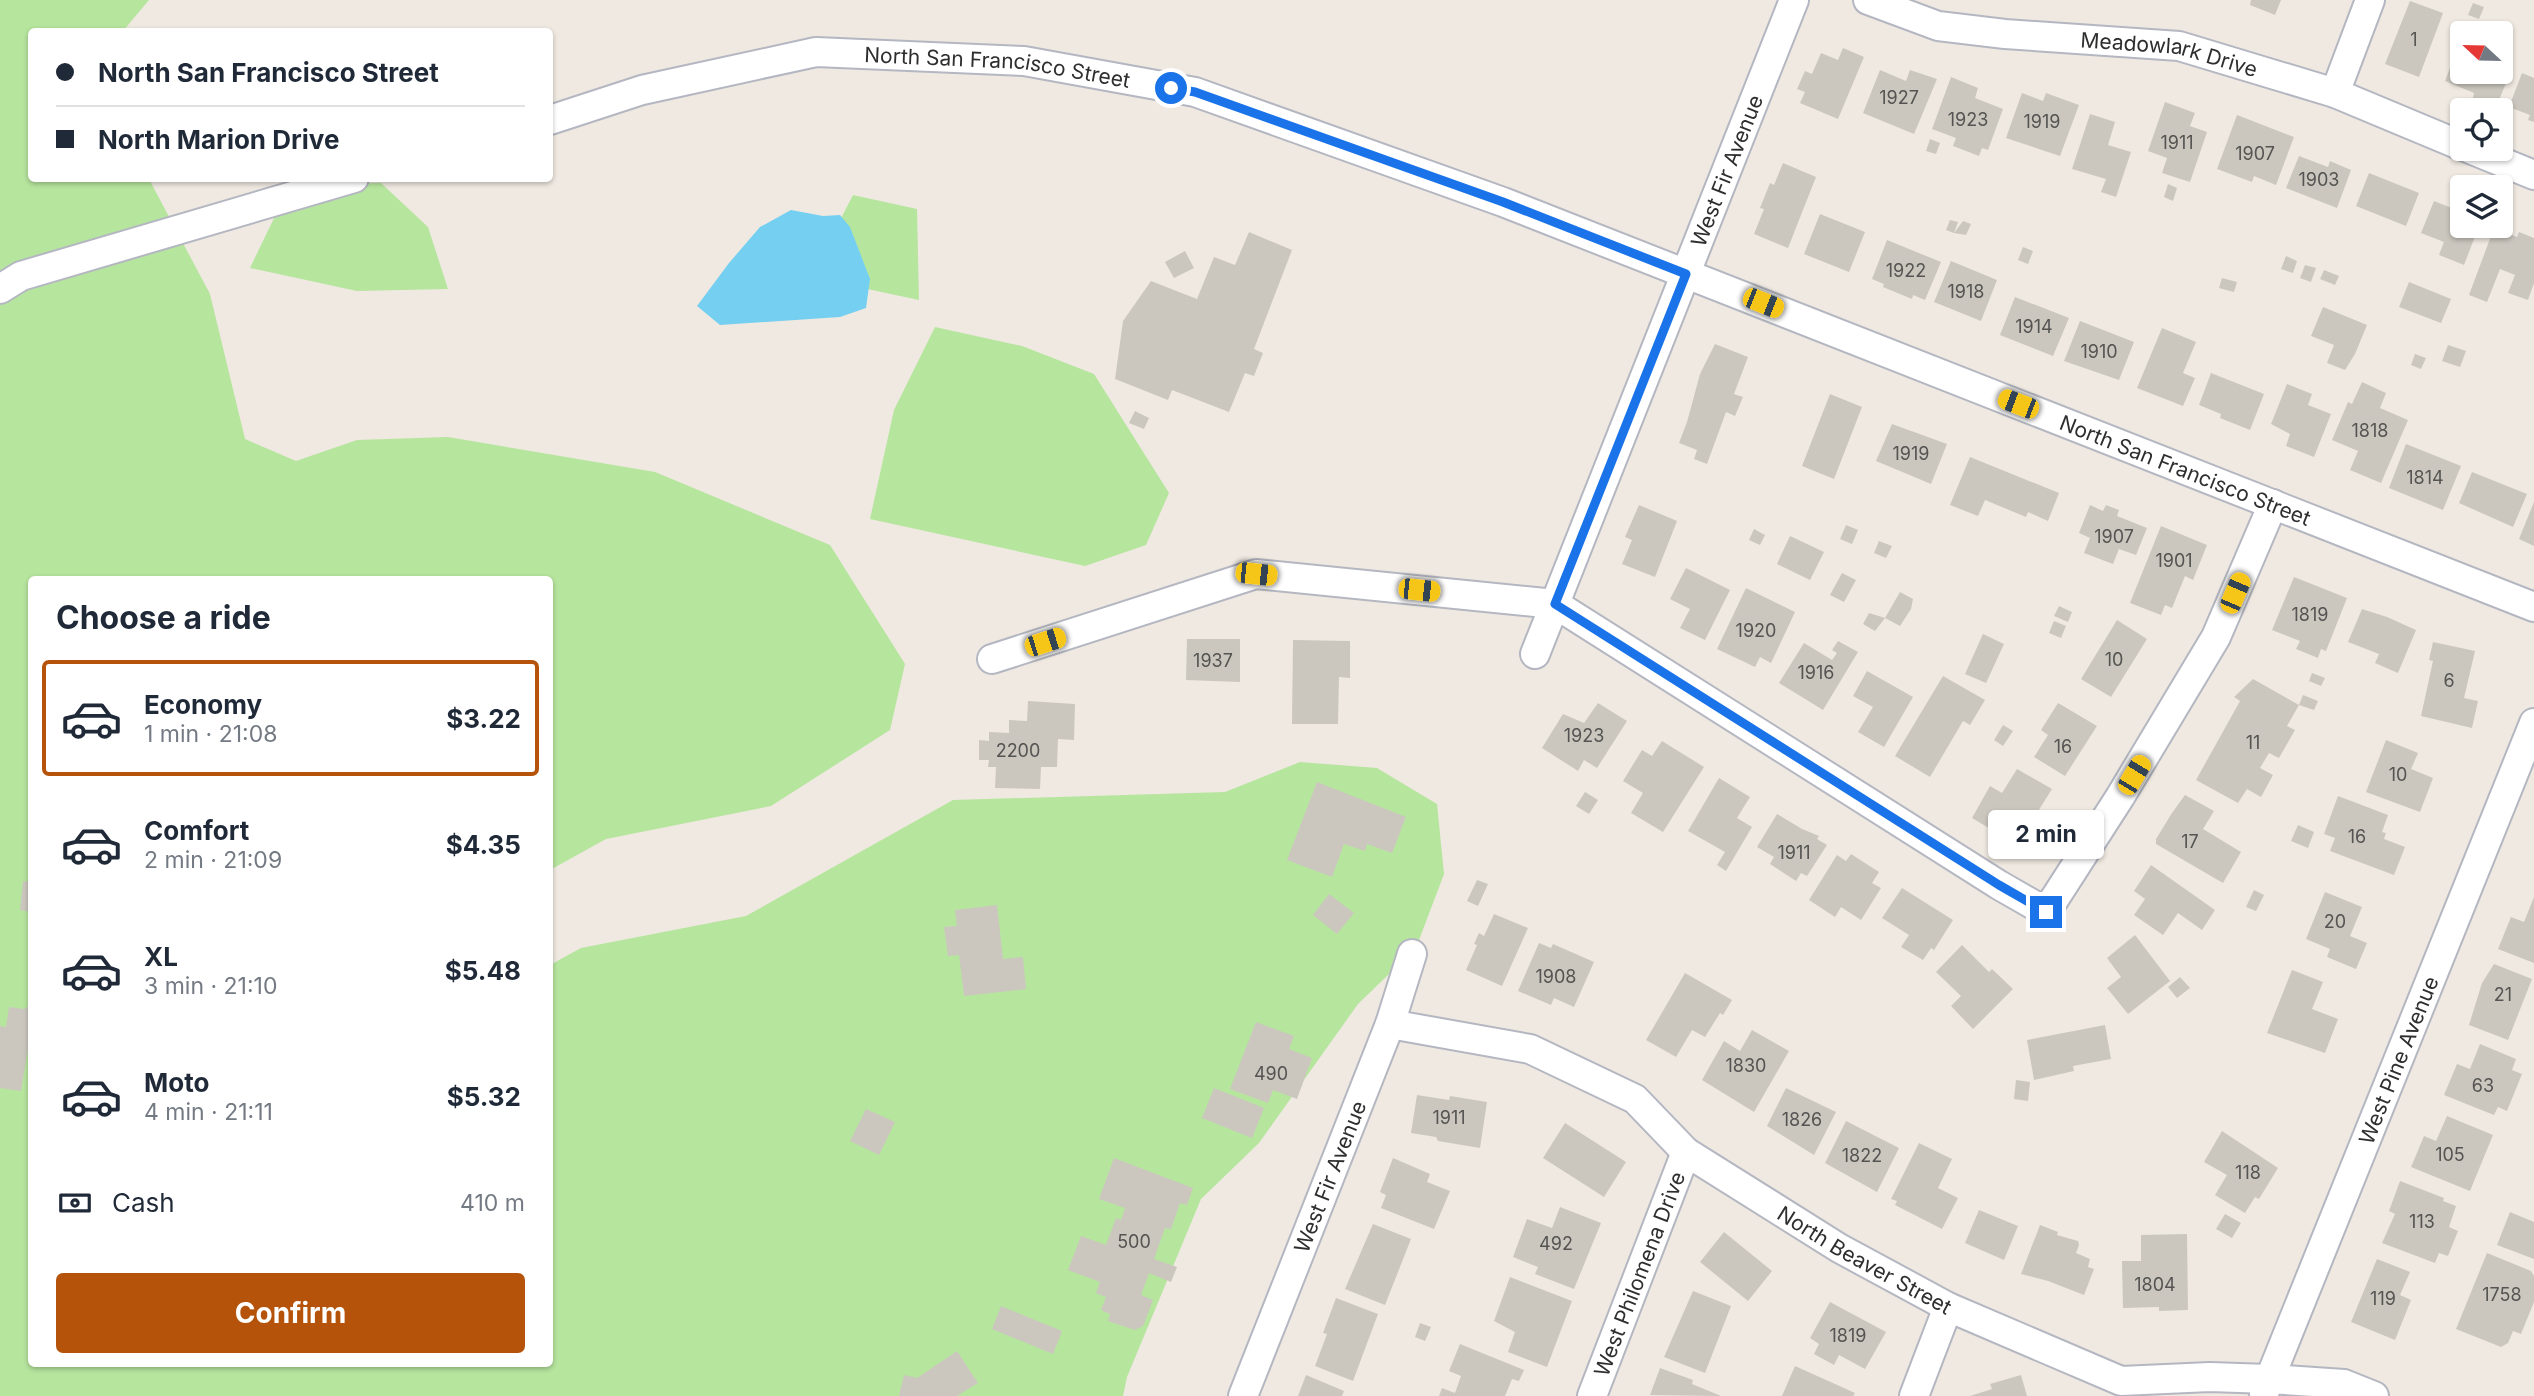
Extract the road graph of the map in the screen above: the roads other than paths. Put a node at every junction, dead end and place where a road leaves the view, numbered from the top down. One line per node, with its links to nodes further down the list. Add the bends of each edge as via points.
1 (1794, 0): 10 (street, West Fir Avenue)
2 (1868, 0): 4 (street, Meadowlark Drive, via 1938,26 2179,46)
3 (2370, 0): 4 (street)
4 (2334, 93): 6 (street, Meadowlark Drive)
5 (553, 119): 10 (street, North San Francisco Street, via 642,90 816,51 1024,61 1195,92 1503,202)
6 (2450, 141)
7 (2500, 161): 8 (street)
8 (2534, 175)
9 (340, 182): 11 (street, via 20,276)
10 (1686, 274): 12 (street, North San Francisco Street); 13 (street, West Fir Avenue)
11 (0, 289)
12 (2273, 504): 13 (street, via 2216,637 2046,912); 14 (street, North San Francisco Street)
13 (1555, 604): 15 (street, West Fir Avenue); 16 (street, via 1256,574)
14 (2534, 607)
15 (1535, 654)
16 (992, 659)
17 (2534, 723): 22 (street, West Pine Avenue)
18 (1412, 954): 19 (street, West Fir Avenue)
19 (1390, 1024): 20 (street, North Beaver Street, via 1530,1049 1635,1099); 23 (street, West Fir Avenue)
20 (1686, 1152): 21 (street, North Beaver Street, via 1839,1248); 24 (street, West Philomena Drive)
21 (1948, 1307): 22 (street, North Beaver Street, via 2120,1381 2210,1377); 25 (street)
22 (2266, 1388): 26 (street, North Beaver Street, via 2344,1384)
23 (1243, 1396)
24 (1592, 1396)
25 (1914, 1396)
26 (2374, 1396)

